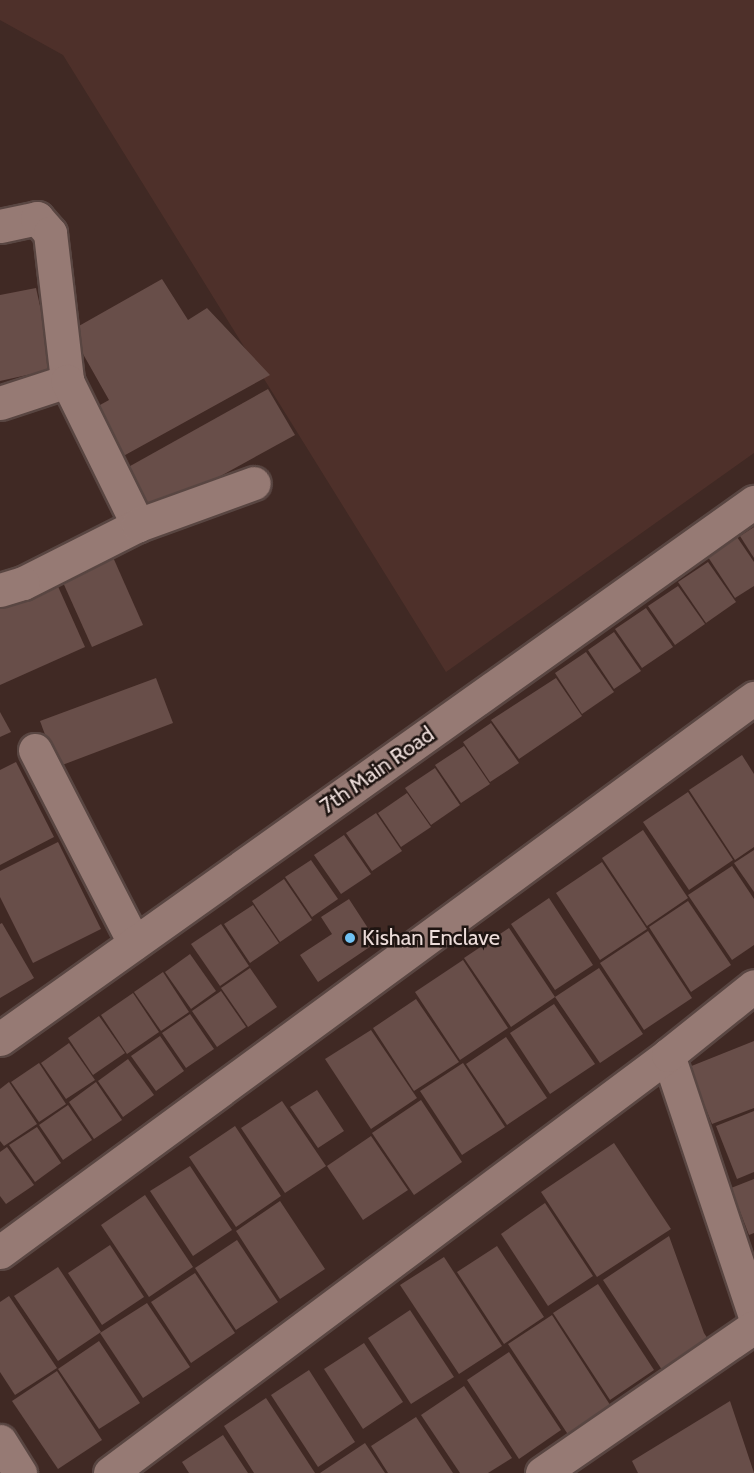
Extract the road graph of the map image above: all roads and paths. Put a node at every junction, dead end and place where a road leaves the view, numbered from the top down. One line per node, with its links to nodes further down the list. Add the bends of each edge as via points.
1 (0, 226): 2 (street, via 37,218 50,233)
2 (67, 381): 3 (street); 6 (street)
3 (0, 403)
4 (254, 483): 6 (street)
5 (754, 502): 10 (street, 7th Main Road)
6 (138, 525): 7 (street, via 24,583)
7 (0, 590)
8 (754, 698): 14 (street)
9 (35, 750): 10 (street)
10 (134, 943): 12 (street, 7th Main Road)
11 (754, 986): 13 (street)
12 (0, 1039)
13 (668, 1055): 15 (street); 19 (street)
14 (0, 1252)
15 (754, 1313)
16 (754, 1328): 20 (street)
17 (0, 1441): 18 (street)
18 (20, 1473)
19 (110, 1473)
20 (542, 1473)

